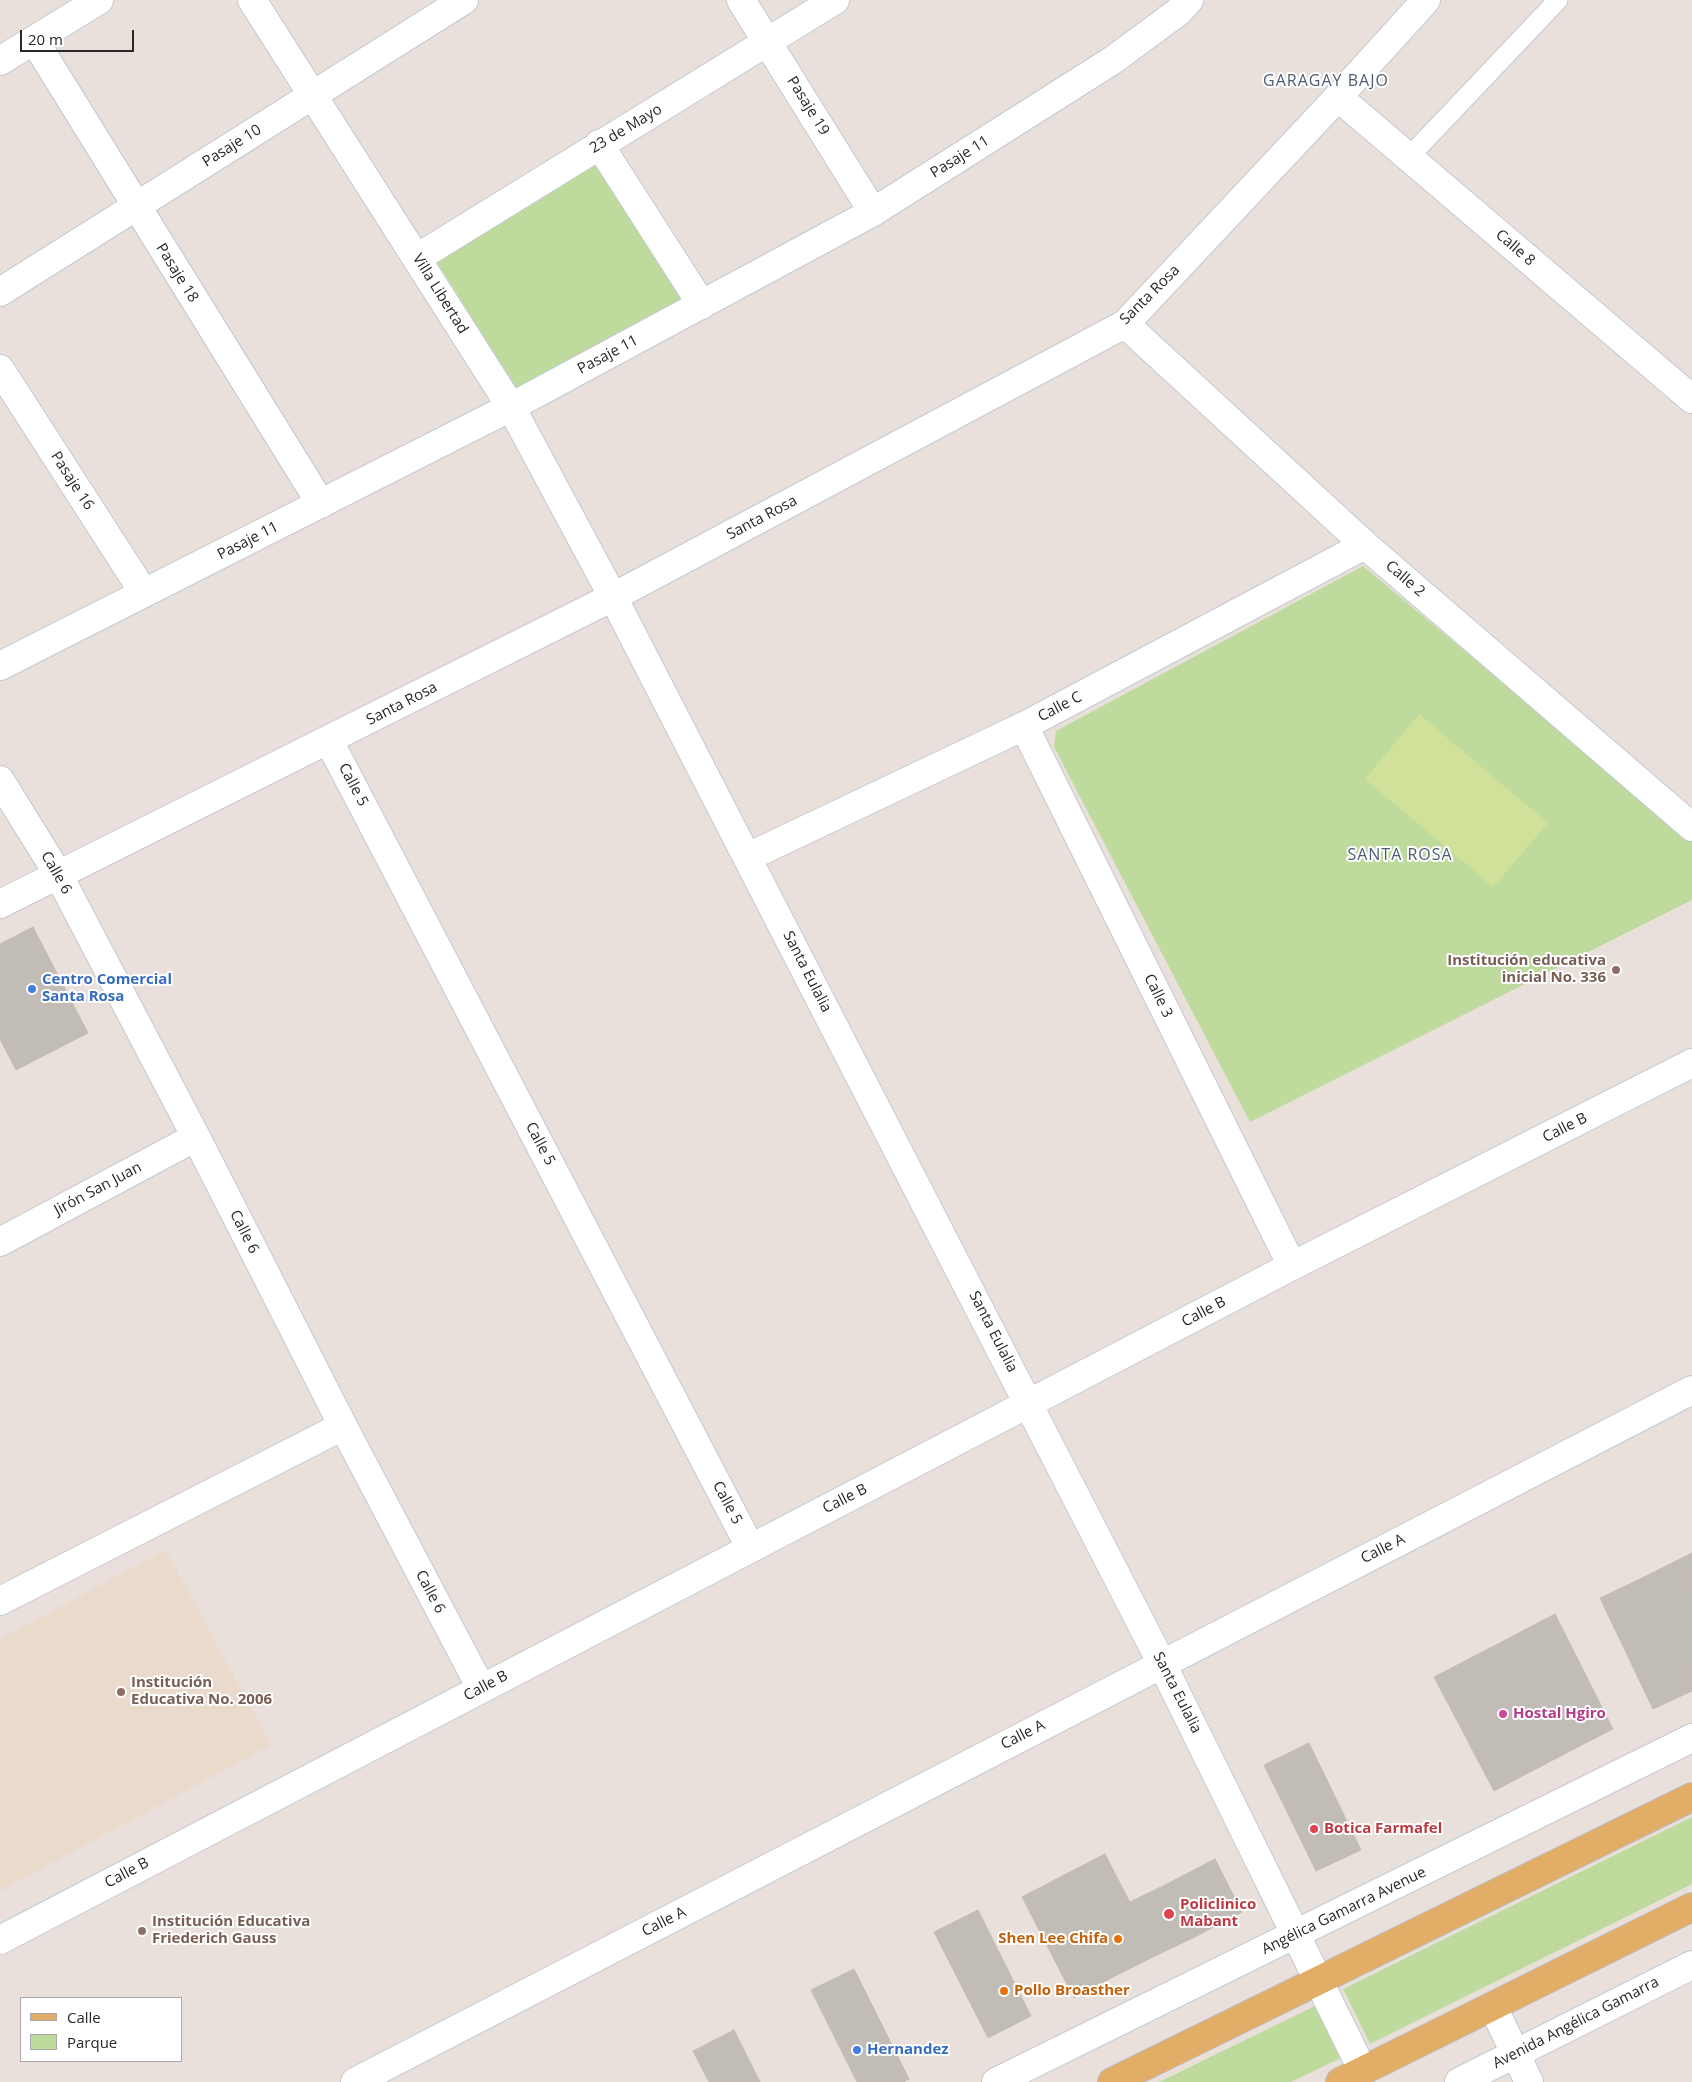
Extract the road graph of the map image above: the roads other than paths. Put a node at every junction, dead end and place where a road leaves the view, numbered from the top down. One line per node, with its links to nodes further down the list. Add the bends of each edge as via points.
1 (99, 0): 9 (street)
2 (252, 0): 12 (street, Villa Libertad)
3 (464, 0): 12 (street, Pasaje 10)
4 (741, 0): 10 (street, Pasaje 19)
5 (835, 0): 10 (street, 23 de Mayo)
6 (1189, 0): 17 (street, Pasaje 11, via 1178,12 1113,60)
7 (1426, 0): 13 (street, Santa Rosa)
8 (1558, 0): 15 (lane)
9 (34, 40): 11 (street); 16 (street, Pasaje 18)
10 (768, 42): 14 (street, 23 de Mayo); 17 (street, Pasaje 19)
11 (0, 61)
12 (313, 95): 16 (street, Pasaje 10); 18 (street, Villa Libertad)
13 (1338, 97): 15 (street, Calle 8); 21 (street, Santa Rosa)
14 (599, 144): 18 (street, 23 de Mayo); 20 (street)
15 (1409, 157): 23 (street, Calle 8)
16 (135, 206): 19 (street, Pasaje 10); 25 (street, Pasaje 18)
17 (873, 212): 20 (street, Pasaje 11)
18 (417, 258): 24 (street, Villa Libertad)
19 (0, 292)
20 (702, 305): 24 (street, Pasaje 11)
21 (1124, 324): 26 (street, Calle 2); 28 (street, Santa Rosa)
22 (0, 369): 27 (street, Pasaje 16)
23 (1692, 399)
24 (511, 407): 25 (street, Pasaje 11); 28 (street, Villa Libertad)
25 (321, 504): 27 (street, Pasaje 11)
26 (1365, 545): 30 (street, Calle C); 33 (street, Calle 2)
27 (144, 593): 29 (street, Pasaje 11)
28 (613, 598): 31 (street, Santa Rosa); 34 (street, Santa Eulalia)
29 (0, 666)
30 (1024, 726): 34 (street, Calle C); 40 (street, Calle 3)
31 (329, 741): 35 (street, Santa Rosa); 44 (street, Calle 5)
32 (0, 780): 35 (street, Calle 6)
33 (1692, 827)
34 (748, 857): 42 (street, Santa Eulalia)
35 (58, 874): 36 (street, Santa Rosa); 38 (street, Calle 6)
36 (0, 904)
37 (1692, 1063): 40 (street, Calle B)
38 (196, 1137): 39 (street, Jirón San Juan); 43 (street, Calle 6)
39 (0, 1242)
40 (1292, 1266): 42 (street, Calle B)
41 (1692, 1390): 46 (street, Calle A)
42 (1029, 1403): 44 (street, Calle B); 46 (street, Santa Eulalia)
43 (343, 1426): 45 (street); 47 (street, Calle 6)
44 (750, 1547): 47 (street, Calle B)
45 (0, 1601)
46 (1162, 1664): 51 (street, Santa Eulalia); 58 (street, Calle A)
47 (481, 1688): 52 (street, Calle B)
48 (1692, 1738): 51 (street, Angélica Gamarra Avenue)
49 (1692, 1797): 54 (main road)
50 (1692, 1907): 55 (main road)
51 (1297, 1934): 54 (street, Santa Eulalia); 59 (street, Angélica Gamarra Avenue)
52 (0, 1940)
53 (1692, 1965): 56 (street, Avenida Angélica Gamarra)
54 (1320, 1981): 57 (street, Santa Eulalia); 60 (main road)
55 (1493, 2007): 56 (street); 57 (main road)
56 (1515, 2054): 61 (street, Avenida Angélica Gamarra); 62 (street)
57 (1352, 2076)
58 (356, 2082)
59 (996, 2082)
60 (1112, 2082)
61 (1459, 2082)
62 (1529, 2082)

